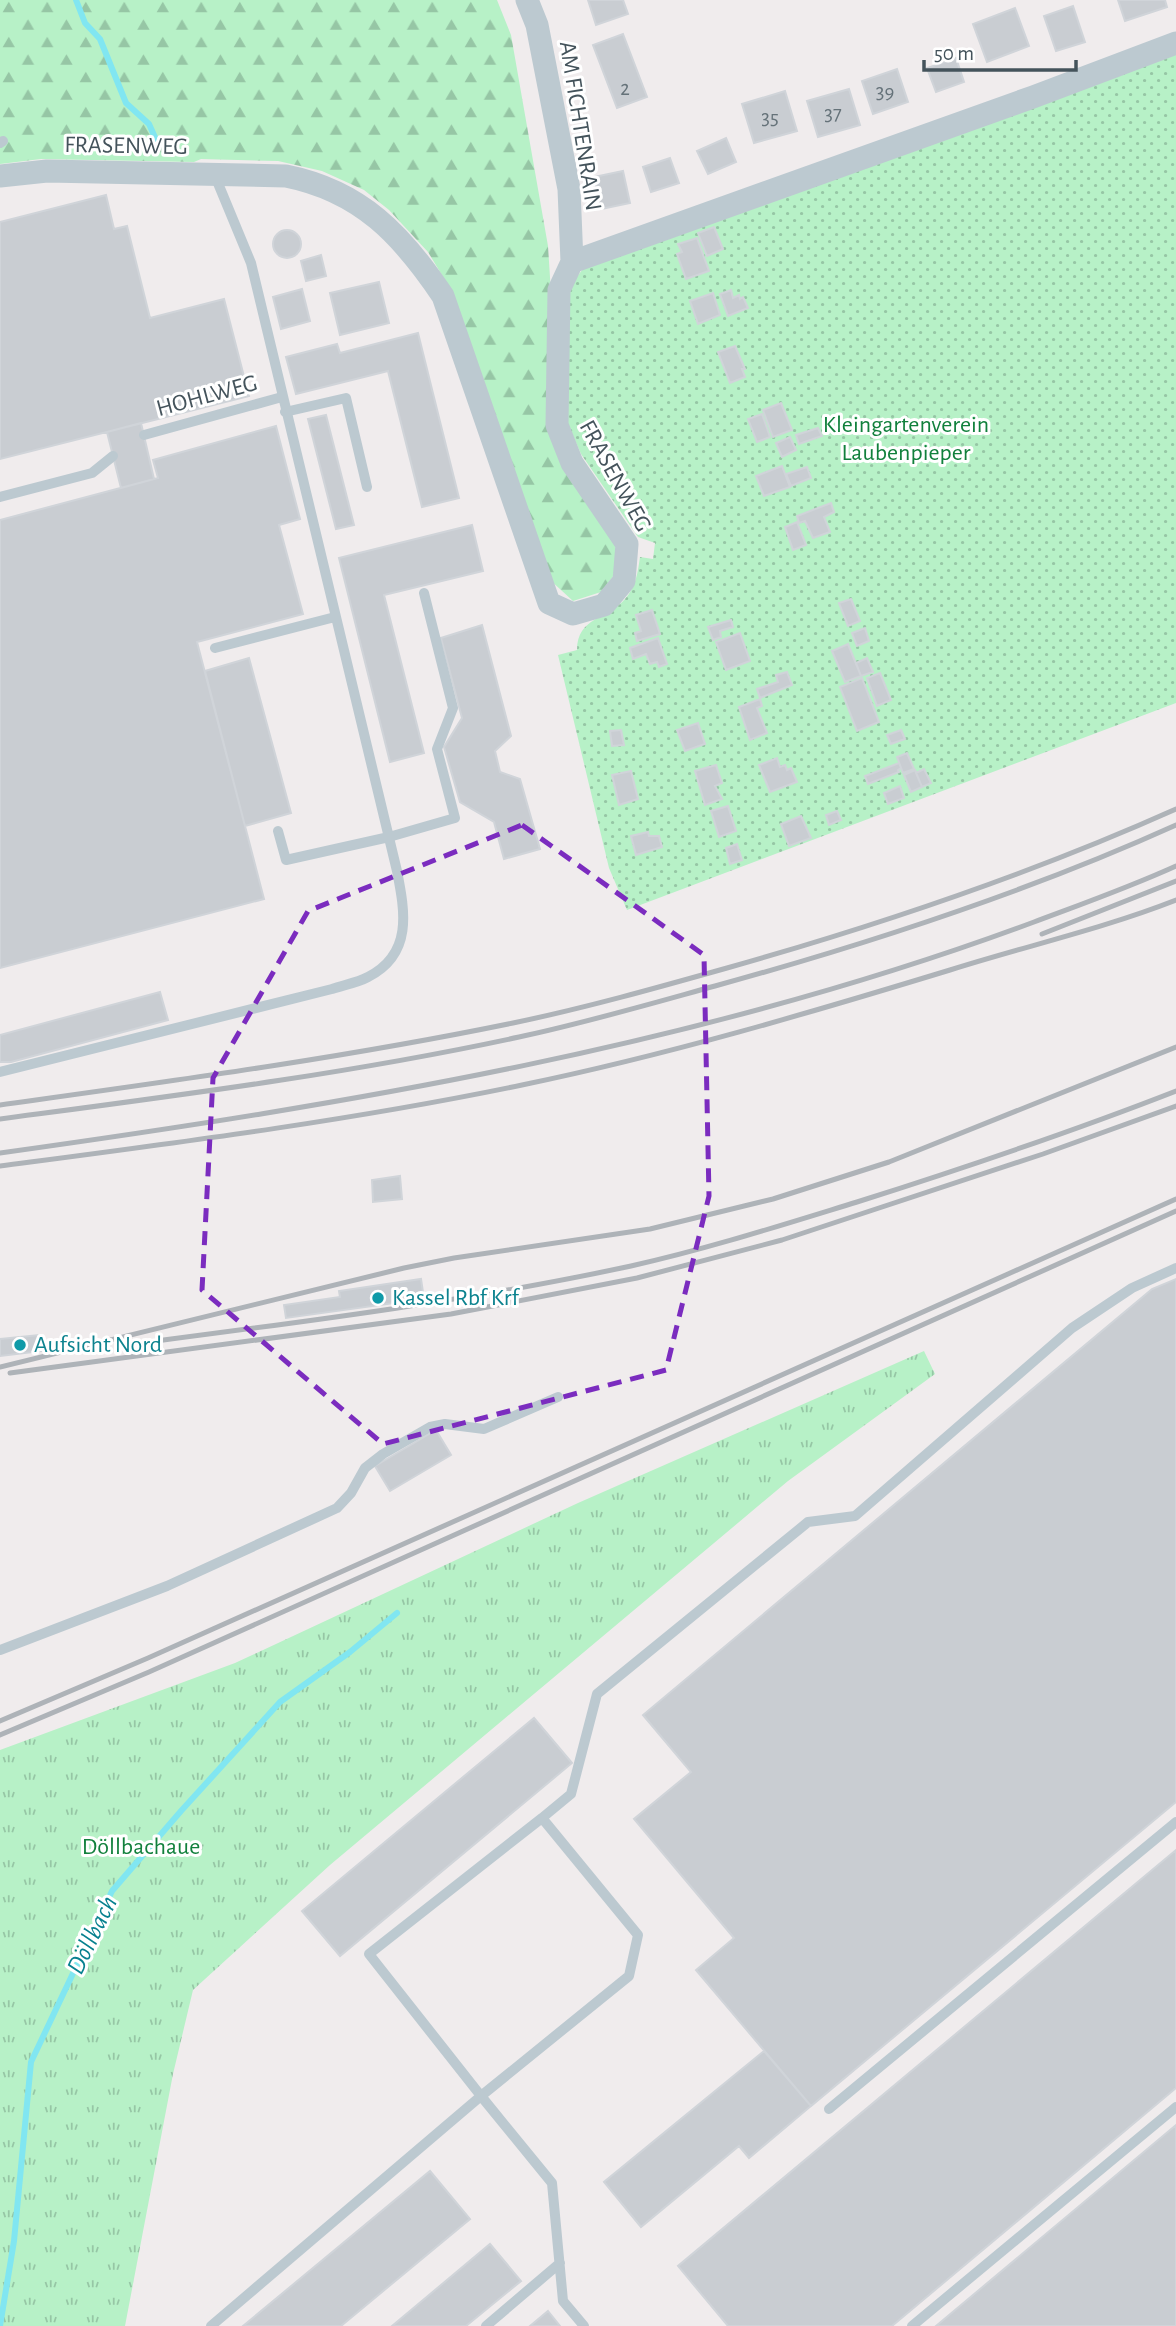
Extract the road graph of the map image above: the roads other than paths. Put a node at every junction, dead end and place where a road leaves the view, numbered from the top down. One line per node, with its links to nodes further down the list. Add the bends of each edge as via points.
1 (527, 0): 5 (street, AM FICHTENRAIN, via 537,25 569,189)
2 (1176, 43): 5 (street)
3 (214, 173): 4 (street, FRASENWEG, via 47,171); 5 (street, FRASENWEG, via 315,182 376,215 419,260 443,296 549,603 573,614 604,605 624,581 627,544 572,463 557,425 559,290); 6 (lane, via 251,264)
4 (0, 176)
5 (572, 262)
6 (282, 397): 7 (lane); 8 (lane, HOHLWEG)
7 (285, 412): 10 (lane, via 345,398); 13 (lane)
8 (144, 435)
9 (113, 456): 11 (lane, via 92,473)
10 (368, 488)
11 (0, 497)
12 (424, 593): 16 (lane, via 453,708 436,750 455,818)
13 (335, 617): 14 (lane); 16 (lane)
14 (215, 648)
15 (278, 831): 16 (lane, via 286,860)
16 (389, 837): 17 (lane, via 405,911 402,939 387,964 368,977)
17 (0, 1072)
18 (1176, 1268): 21 (lane, via 1132,1288 1072,1328 855,1516 808,1522 597,1694 571,1794)
19 (558, 1397): 20 (lane, via 484,1430 445,1424 430,1427 365,1468 337,1508 167,1586)
20 (0, 1650)
21 (542, 1818): 23 (lane, via 638,1935 629,1976); 23 (lane, via 369,1954)
22 (1176, 1822): 25 (lane)
23 (481, 2096): 26 (lane, via 552,2183); 27 (lane)
24 (1176, 2107): 30 (lane)
25 (830, 2109)
26 (560, 2263): 28 (lane); 29 (lane, via 563,2301)
27 (211, 2326)
28 (486, 2326)
29 (584, 2326)
30 (912, 2326)

